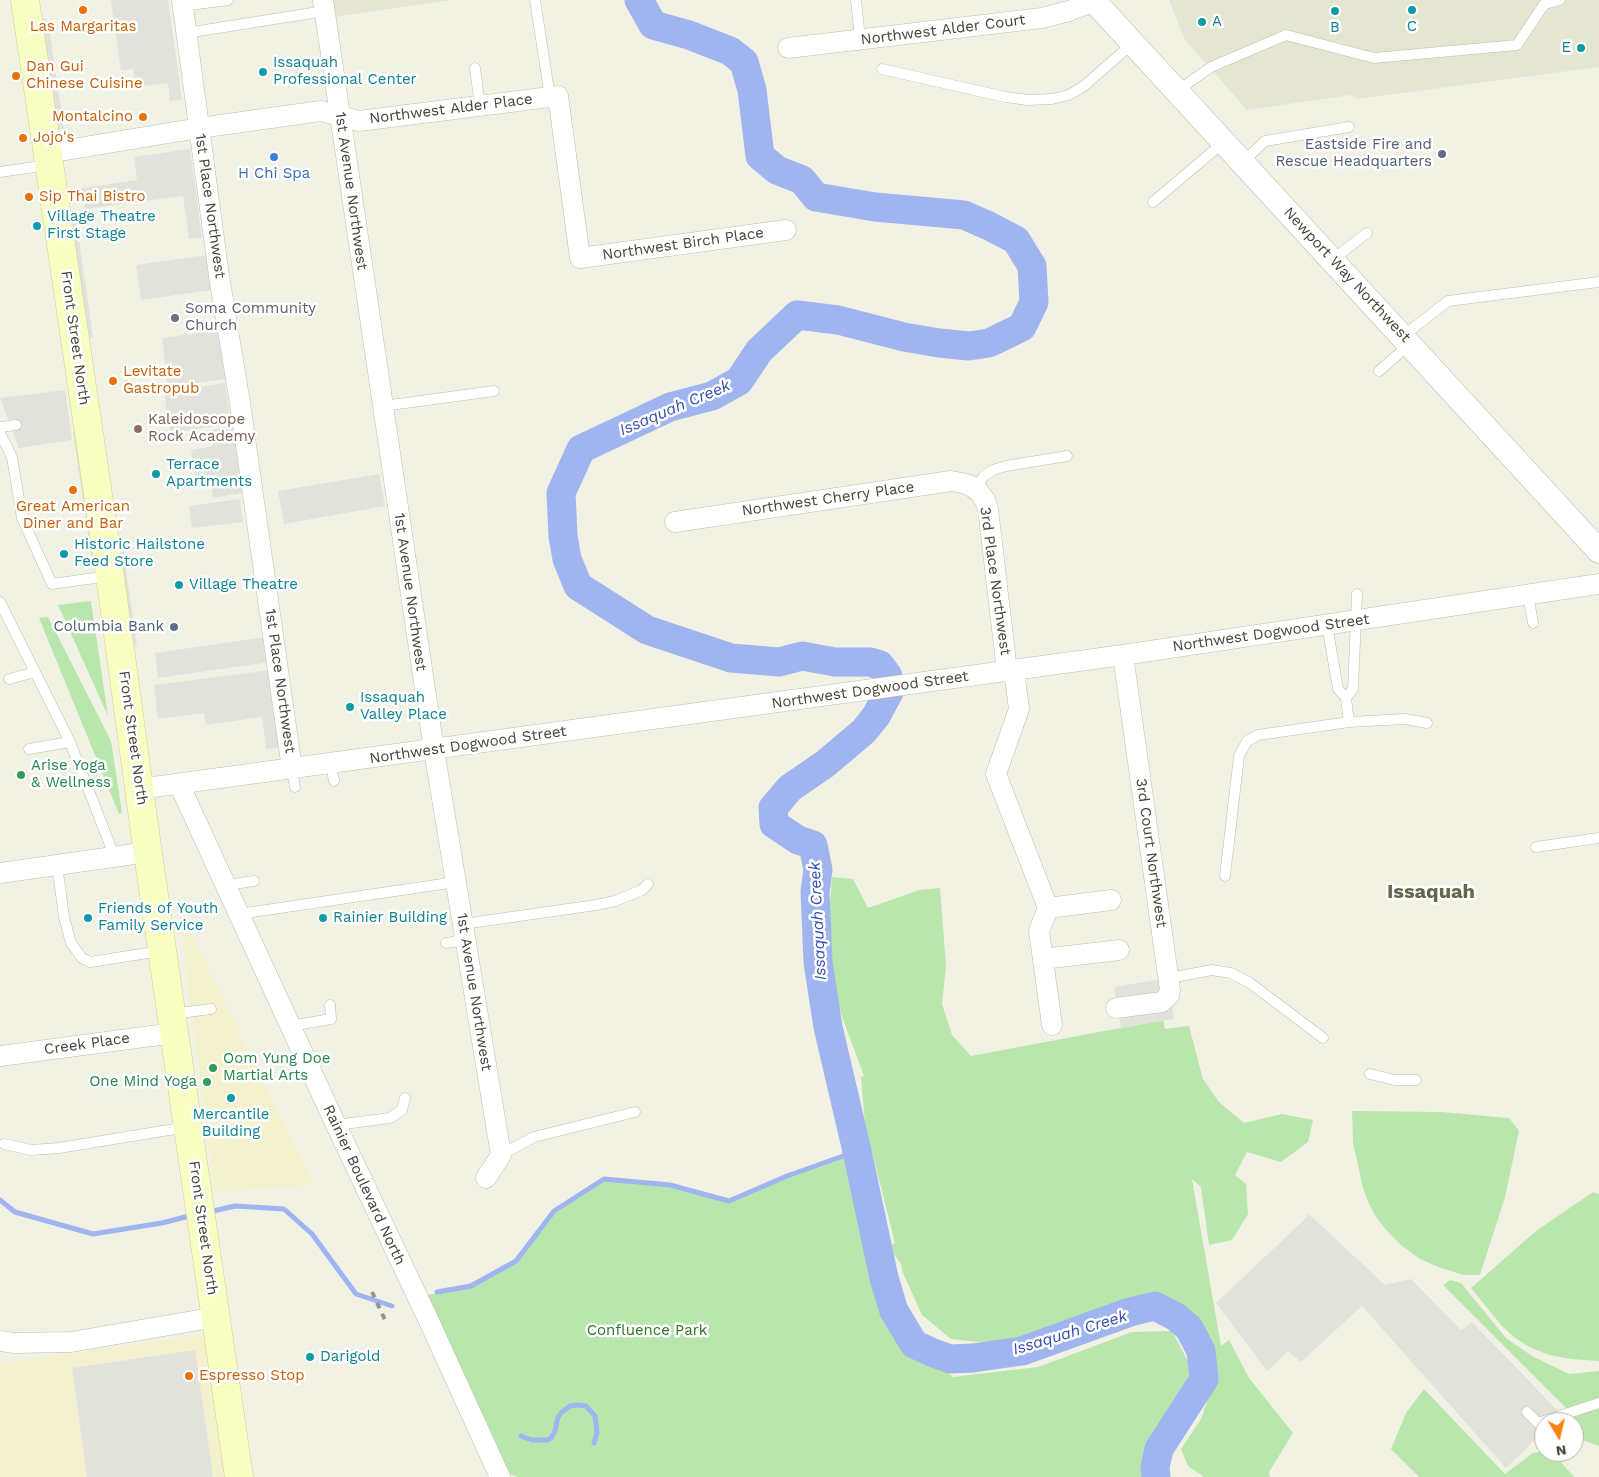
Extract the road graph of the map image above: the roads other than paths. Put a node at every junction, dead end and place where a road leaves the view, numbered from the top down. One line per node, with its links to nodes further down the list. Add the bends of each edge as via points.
1 (25, 0): 23 (main road, Front Street North)
2 (228, 0): 8 (lane)
3 (535, 0): 17 (lane)
4 (856, 0): 11 (lane)
5 (1560, 0): 7 (lane)
6 (1094, 1): 11 (street, Northwest Alder Court, via 1042,18); 12 (street, Newport Way Northwest)
7 (1546, 2): 16 (lane, via 1517,45 1374,58 1286,35 1211,67)
8 (182, 3): 10 (street, 1st Place Northwest)
9 (324, 5): 10 (lane); 19 (street, 1st Avenue Northwest)
10 (182, 31): 21 (street, 1st Place Northwest, via 184,57)
11 (860, 39): 13 (street, Northwest Alder Court)
12 (1133, 43): 15 (lane, via 1084,86 1069,95 1052,99 1005,97); 16 (street, Newport Way Northwest)
13 (788, 48)
14 (475, 68): 18 (lane)
15 (882, 69)
16 (1177, 90): 22 (street, Newport Way Northwest)
17 (554, 96): 18 (street, Northwest Alder Place); 29 (street, Northwest Birch Place, via 580,258)
18 (480, 106): 19 (street, Northwest Alder Place, via 359,121)
19 (339, 116): 21 (street, Northwest Alder Place, via 321,112); 36 (street, 1st Avenue Northwest)
20 (1349, 127): 24 (lane, via 1265,141)
21 (199, 128): 23 (street, Northwest Alder Place); 62 (street, 1st Place Northwest, via 200,177 240,403)
22 (1224, 142): 24 (street, Newport Way Northwest); 28 (lane)
23 (48, 159): 25 (lane); 27 (main road, Front Street North)
24 (1243, 162): 31 (street, Newport Way Northwest)
25 (0, 172)
26 (81, 195): 27 (lane)
27 (54, 200): 44 (main road, Front Street North)
28 (1153, 202)
29 (786, 230)
30 (1367, 233): 31 (lane)
31 (1332, 260): 33 (street, Newport Way Northwest)
32 (1599, 282): 33 (lane, via 1448,301)
33 (1406, 340): 34 (lane); 43 (street, Newport Way Northwest)
34 (1379, 371)
35 (494, 391): 36 (lane)
36 (382, 406): 61 (street, 1st Avenue Northwest)
37 (16, 425): 38 (lane)
38 (0, 427)
39 (0, 433): 44 (lane, via 12,457 22,518 52,584)
40 (1067, 456): 41 (lane, via 993,470 984,476)
41 (977, 491): 42 (street, Northwest Cherry Place, via 962,482 951,481); 53 (street, 3rd Place Northwest, via 988,510)
42 (676, 522)
43 (1599, 551)
44 (110, 576): 64 (main road, Front Street North)
45 (1599, 584): 47 (street, Northwest Dogwood Street)
46 (1357, 594): 49 (lane)
47 (1528, 594): 49 (street, Northwest Dogwood Street); 50 (lane)
48 (1, 604): 54 (lane)
49 (1356, 621): 51 (street, Northwest Dogwood Street); 56 (lane, via 1353,689)
50 (1533, 623)
51 (1327, 625): 52 (street, Northwest Dogwood Street); 56 (lane, via 1338,689)
52 (1123, 655): 53 (street, Northwest Dogwood Street); 84 (street, 3rd Court Northwest)
53 (1010, 671): 61 (street, Northwest Dogwood Street); 77 (street, 3rd Place Northwest, via 1019,709 996,774)
54 (35, 672): 55 (lane); 59 (lane)
55 (8, 679)
56 (1346, 698): 57 (lane)
57 (1349, 722): 58 (lane, via 1405,719); 71 (lane, via 1258,735 1247,741 1239,756)
58 (1427, 724)
59 (70, 742): 60 (lane); 68 (lane)
60 (29, 749)
61 (434, 750): 62 (street, Northwest Dogwood Street); 73 (street, 1st Avenue Northwest, via 444,846)
62 (293, 778): 63 (street, Northwest Dogwood Street)
63 (179, 784): 64 (street, Northwest Dogwood Street); 75 (street, Rainier Boulevard North)
64 (139, 789): 67 (main road, Front Street North)
65 (1599, 838): 66 (lane)
66 (1536, 847)
67 (148, 852): 68 (street); 82 (main road, Front Street North)
68 (112, 856): 69 (street)
69 (57, 864): 70 (street); 82 (lane, via 64,917 71,943 82,958 90,962)
70 (0, 872)
71 (1225, 876)
72 (254, 881): 75 (lane)
73 (456, 882): 78 (lane); 79 (street, 1st Avenue Northwest)
74 (648, 884): 79 (lane, via 632,895 609,902)
75 (226, 885): 78 (street, Rainier Boulevard North)
76 (1111, 900): 77 (street)
77 (1048, 908): 83 (street, via 1039,931)
78 (239, 914): 89 (street, Rainier Boulevard North)
79 (464, 932): 80 (lane); 100 (street, 1st Avenue Northwest)
80 (446, 943)
81 (1119, 950): 83 (street)
82 (162, 951): 88 (main road, Front Street North)
83 (1043, 959): 90 (street)
84 (1169, 978): 86 (street, 3rd Court Northwest, via 1169,995 1162,1002); 91 (lane, via 1212,970 1231,973 1250,983)
85 (330, 1005): 89 (lane, via 331,1019)
86 (1116, 1008)
87 (211, 1009): 88 (lane)
88 (173, 1023): 92 (street, Creek Place); 98 (main road, Front Street North)
89 (290, 1026): 97 (street, Rainier Boulevard North)
90 (1052, 1026)
91 (1323, 1038)
92 (0, 1056)
93 (1370, 1074): 94 (lane, via 1395,1080)
94 (1416, 1080)
95 (405, 1098): 97 (lane, via 402,1110 390,1118)
96 (634, 1112): 100 (lane, via 534,1137)
97 (336, 1125): 107 (street, Rainier Boulevard North)
98 (188, 1127): 99 (lane, via 59,1148 31,1150); 102 (main road, Front Street North)
99 (4, 1144)
100 (501, 1155): 101 (street)
101 (486, 1178)
102 (216, 1317): 103 (street, via 71,1342); 106 (main road, Front Street North)
103 (0, 1341)
104 (1599, 1403): 105 (lane, via 1538,1423)
105 (1526, 1412)
106 (239, 1477)
107 (500, 1477)

